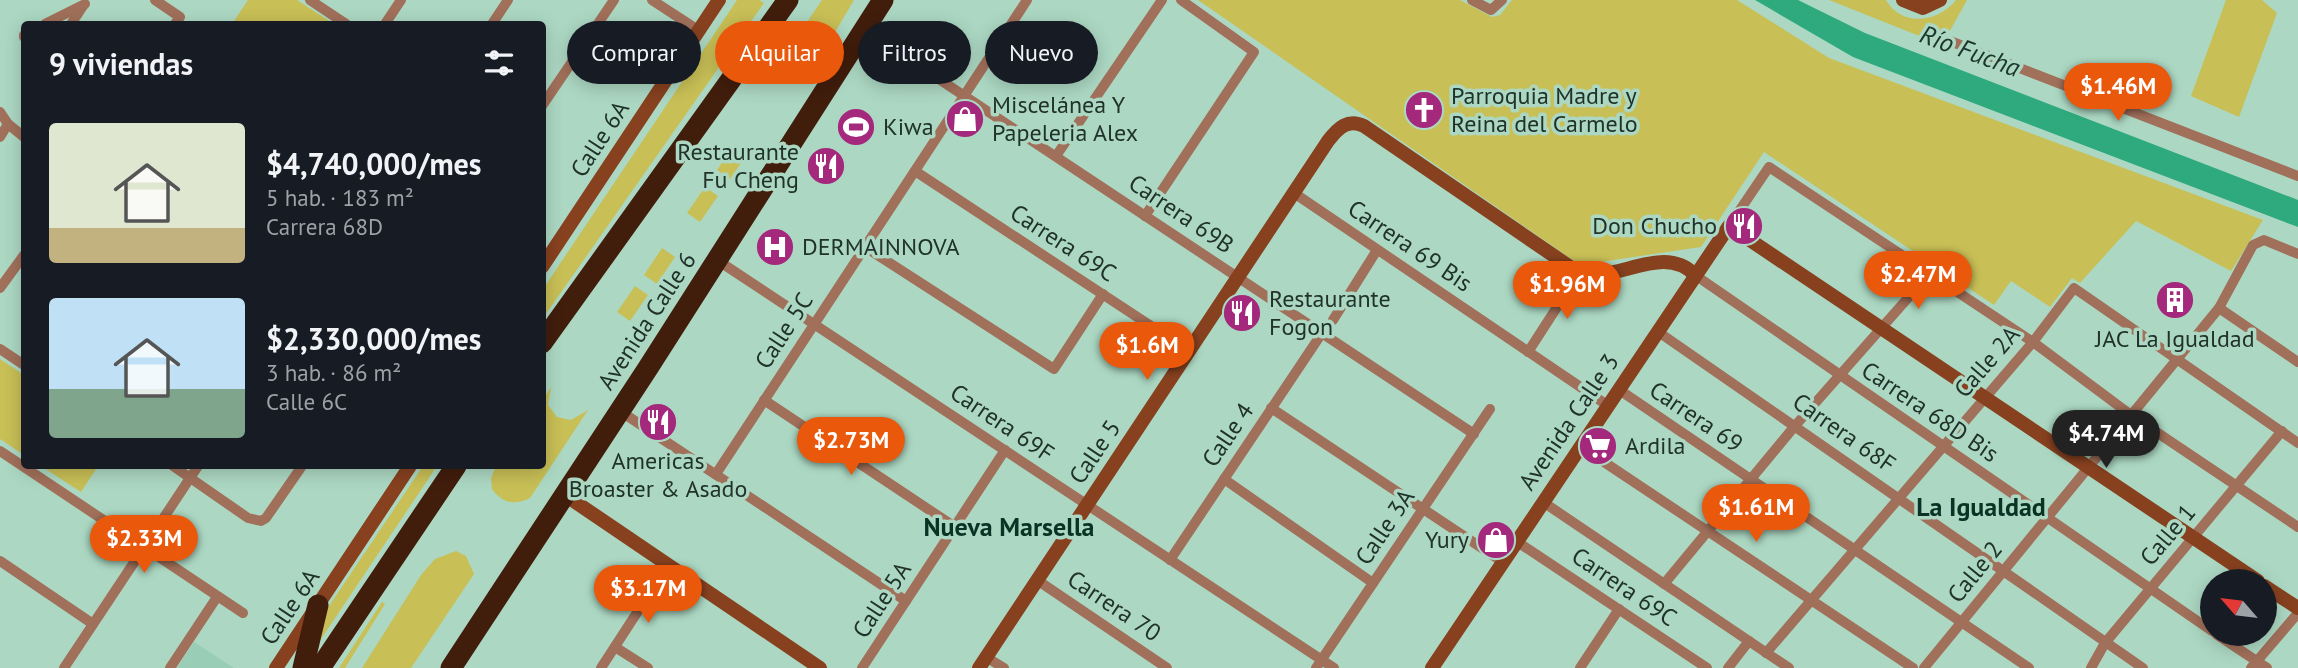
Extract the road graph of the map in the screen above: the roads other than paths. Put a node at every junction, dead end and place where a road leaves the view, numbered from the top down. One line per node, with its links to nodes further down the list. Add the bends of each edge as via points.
1 (155, 0): 20 (street)
2 (310, 0): 21 (street)
3 (401, 0): 22 (street)
4 (509, 0): 23 (street)
5 (614, 0): 32 (street)
6 (652, 0): 24 (street)
7 (719, 0): 26 (street, Calle 6A)
8 (788, 0): 61 (highway)
9 (883, 0): 25 (highway, Avenida Calle 6)
10 (1027, 0): 31 (street, Calle 5C)
11 (1162, 0): 37 (street)
12 (1181, 0): 41 (street, via 1254,52)
13 (1472, 0): 14 (street, via 1491,10)
14 (1502, 0)
15 (1903, 0): 16 (street, via 1923,8)
16 (1940, 0)
17 (86, 2): 18 (street); 19 (street)
18 (51, 21)
19 (73, 21)
20 (178, 21)
21 (342, 21)
22 (387, 21)
23 (494, 21)
24 (684, 21)
25 (870, 21)
26 (701, 26)
27 (858, 39): 47 (highway, Avenida Calle 6)
28 (1950, 41): 39 (street)
29 (662, 84): 48 (street, Calle 6A)
30 (946, 84): 31 (street, Carrera 69B)
31 (964, 96): 37 (street, Carrera 69B); 38 (street, Calle 5C)
32 (546, 100)
33 (0, 112): 34 (street)
34 (8, 124): 35 (street); 36 (street)
35 (21, 135)
36 (0, 136)
37 (1056, 156): 41 (street, Carrera 69B)
38 (915, 171): 43 (street, Calle 5C); 54 (street, Carrera 69C)
39 (2298, 176)
40 (1294, 193): 44 (street, Carrera 69 Bis); 49 (street, Calle 5, via 1328,141 1345,124 1355,122); 52 (street, Calle 5)
41 (1145, 216): 52 (street, Carrera 69B)
42 (1729, 226): 50 (street, Avenida Calle 3, via 1769,167); 51 (street, Avenida Calle 3); 58 (street)
43 (865, 247): 54 (street, via 1054,369); 57 (street, Calle 5C)
44 (1377, 250): 56 (street); 65 (street, Carrera 69 Bis)
45 (2298, 254): 55 (street, Calle 2, via 2264,240 2253,246)
46 (21, 259): 53 (street)
47 (718, 260): 57 (street, Carrera 69F); 76 (highway, Avenida Calle 6)
48 (546, 261)
49 (1579, 273): 51 (street, via 1594,275 1674,261); 65 (street)
50 (1930, 273): 58 (street); 62 (street)
51 (1695, 275): 59 (street, Avenida Calle 3); 69 (street, Carrera 68D Bis)
52 (1238, 277): 60 (street, Carrera 69B); 64 (street, Calle 5)
53 (0, 288)
54 (1103, 294): 64 (street, Carrera 69C)
55 (2219, 308): 66 (street, Calle 2); 67 (street)
56 (1333, 320)
57 (814, 324): 72 (street, Calle 5C); 84 (street, Carrera 69F)
58 (1882, 329): 69 (street); 71 (street)
59 (1657, 331): 70 (street, Avenida Calle 3); 78 (street, Carrera 68F)
60 (1322, 333): 74 (street, Calle 4); 80 (street, Carrera 69B)
61 (546, 336)
62 (2033, 342): 66 (street, Calle 2A, via 2074,288); 71 (street, Calle 2A); 77 (street)
63 (0, 349): 68 (street)
64 (1189, 351): 102 (street, Calle 5)
65 (1528, 352): 73 (street, Carrera 69 Bis)
66 (2176, 360): 77 (street, Calle 2); 79 (street)
67 (2298, 362)
68 (21, 363)
69 (1839, 375): 78 (street); 83 (street, Carrera 68D Bis)
70 (1618, 389): 73 (street, Avenida Calle 3); 97 (street, Carrera 69)
71 (1984, 398): 83 (street, Calle 2A); 87 (street)
72 (764, 400): 94 (street, Calle 5C); 105 (street)
73 (1607, 405): 82 (street, Avenida Calle 3)
74 (1271, 408): 96 (street, Calle 4); 103 (street)
75 (1490, 409): 80 (street, Calle 3A)
76 (620, 411): 94 (street); 99 (highway, Avenida Calle 6)
77 (2131, 415): 87 (street, Calle 2); 98 (street)
78 (1794, 426): 97 (street); 100 (street, Carrera 68F)
79 (2282, 431): 81 (street); 98 (street, Calle 1)
80 (1474, 433): 103 (street, Calle 3A)
81 (2298, 443)
82 (1580, 446): 101 (street, Avenida Calle 3); 107 (street)
83 (1942, 446): 100 (street, Calle 2A); 104 (street, Carrera 68D Bis)
84 (1005, 450): 102 (street, Carrera 69F); 105 (street, Calle 5A)
85 (0, 452): 86 (street)
86 (21, 466)
87 (2088, 467): 104 (street, Calle 2); 108 (street)
88 (26, 469): 110 (street)
89 (178, 469): 95 (street)
90 (196, 469): 95 (street)
91 (300, 469): 95 (street, via 266,518 255,521)
92 (408, 469): 126 (street, Calle 6A)
93 (454, 469): 145 (highway)
94 (716, 474): 125 (street)
95 (190, 477): 110 (street)
96 (1224, 479): 112 (street, Calle 4); 119 (street)
97 (1751, 480): 107 (street); 111 (street, Carrera 69)
98 (2238, 484): 106 (street); 108 (street, Calle 1)
99 (565, 495): 115 (street); 146 (highway, Avenida Calle 6)
100 (1897, 498): 111 (street, Calle 2A); 117 (street, Carrera 68F)
101 (1543, 502): 109 (street, Avenida Calle 3); 120 (street)
102 (1087, 505): 112 (street, Carrera 69F); 118 (street, Calle 5)
103 (1423, 508): 114 (street); 119 (street, Calle 3A)
104 (2047, 518): 117 (street, Calle 2); 121 (street, Carrera 68D Bis)
105 (955, 527): 125 (street, Calle 5A)
106 (2298, 527)
107 (1708, 531): 120 (street); 124 (street)
108 (2193, 538): 116 (street); 121 (street, Calle 1)
109 (1516, 541): 114 (street, Avenida Calle 3); 127 (street, Carrera 69C)
110 (144, 547): 123 (street); 132 (street)
111 (1853, 549): 124 (street, Calle 2A); 130 (street, Carrera 69)
112 (1170, 560): 139 (street, Carrera 69F)
113 (0, 561): 132 (street)
114 (1503, 562): 154 (street, Avenida Calle 3)
115 (668, 565): 136 (street); 149 (street)
116 (2240, 569)
117 (2003, 572): 130 (street, Calle 2); 134 (street, Carrera 68F)
118 (1037, 580): 138 (street, Calle 5); 152 (street, Carrera 70)
119 (1373, 583): 139 (street, Calle 3A)
120 (1664, 584): 133 (street)
121 (2151, 589): 131 (street, Carrera 68D Bis); 134 (street, Calle 1)
122 (2277, 595): 128 (street)
123 (217, 597): 129 (street); 142 (street)
124 (1810, 599): 137 (street, Calle 2A); 159 (street)
125 (906, 601): 150 (street, Calle 5A)
126 (318, 605): 143 (street, Calle 6A); 144 (highway)
127 (1619, 609): 155 (street); 156 (street, Carrera 69C)
128 (2298, 610): 140 (street)
129 (243, 613)
130 (1961, 622): 160 (street, Calle 2); 161 (street, Carrera 69)
131 (2200, 623)
132 (93, 624): 141 (street)
133 (1748, 641): 137 (street); 157 (street)
134 (2105, 643): 162 (street, Calle 1); 163 (street, Carrera 68F)
135 (2231, 646): 140 (street)
136 (615, 647): 147 (street); 148 (street)
137 (1766, 653): 158 (street)
138 (982, 662): 151 (street)
139 (1318, 664): 153 (street, Carrera 69F)
140 (2254, 664): 164 (street)
141 (64, 668)
142 (170, 668)
143 (276, 668)
144 (303, 668)
145 (320, 668)
146 (451, 668)
147 (601, 668)
148 (648, 668)
149 (820, 668)
150 (862, 668)
151 (1004, 668)
152 (1167, 668)
153 (1334, 668)
154 (1432, 668)
155 (1580, 668)
156 (1707, 668)
157 (1728, 668)
158 (1788, 668)
159 (1913, 668)
160 (1924, 668)
161 (2029, 668)
162 (2091, 668)
163 (2143, 668)
164 (2267, 668)

